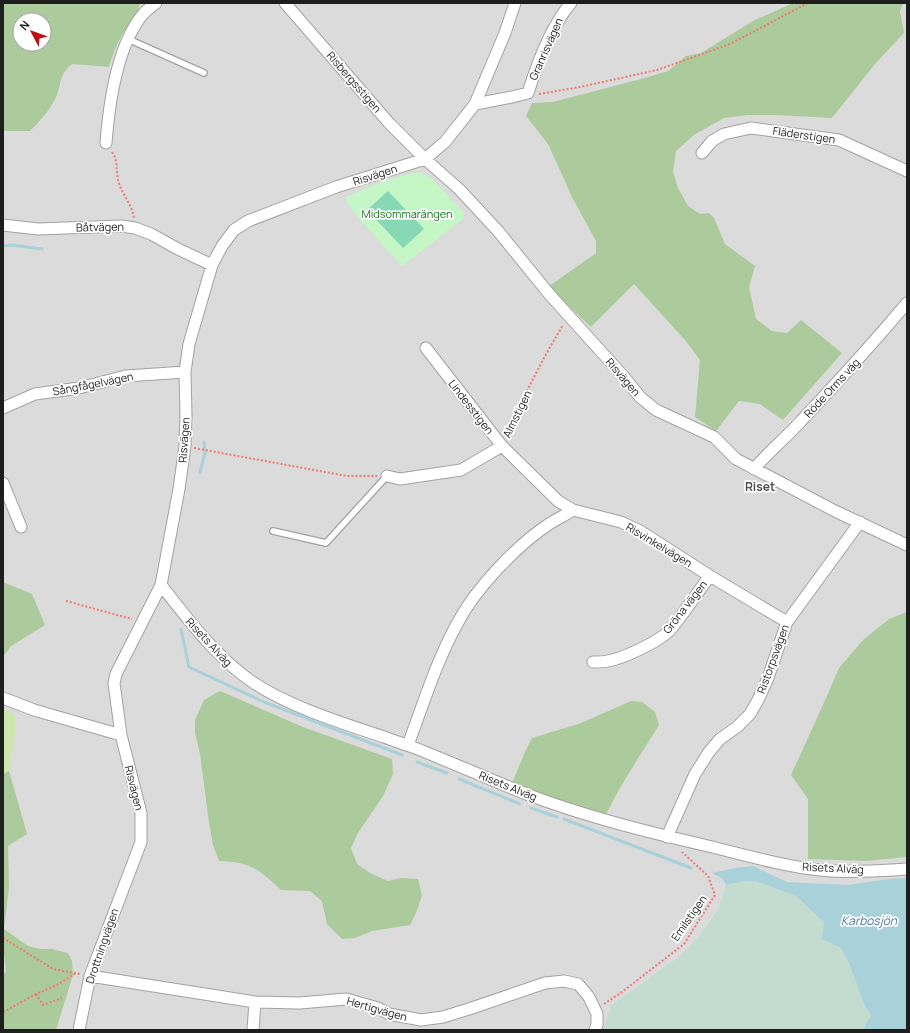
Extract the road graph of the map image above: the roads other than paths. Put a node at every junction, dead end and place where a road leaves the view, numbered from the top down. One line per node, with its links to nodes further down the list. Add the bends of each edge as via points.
1 (156, 3): 5 (street, via 144,13)
2 (285, 3): 10 (street, Risbergsstigen, via 389,122)
3 (515, 3): 7 (street)
4 (571, 3): 7 (street, Granrisvägen, via 556,26 528,93)
5 (128, 39): 6 (lane); 8 (street, via 115,81)
6 (204, 73)
7 (475, 104): 10 (street, via 445,142)
8 (106, 143)
9 (702, 153): 11 (street, Fläderstigen, via 724,134 751,128 839,140)
10 (425, 159): 13 (street, Risvägen, via 336,187 248,221 234,230); 19 (street, Risvägen, via 459,189 498,231 550,295 640,397 656,410 714,437 736,459)
11 (907, 171)
12 (3, 225): 13 (street, Båtvägen, via 38,229 121,226 135,228)
13 (212, 265): 16 (street, Risvägen, via 189,344)
14 (907, 303): 19 (street, Röde Orms väg, via 819,403)
15 (426, 348): 18 (street, Lindesstigen)
16 (185, 372): 17 (street, Sångfågelvägen, via 126,376 80,388 35,394); 28 (street, Risvägen, via 185,446)
17 (3, 408)
18 (502, 446): 20 (street, Almstigen, via 461,470 400,479); 22 (street, Lindesstigen, via 558,501)
19 (754, 469): 23 (street, Risvägen)
20 (387, 476): 25 (lane, via 326,543)
21 (3, 483): 24 (street)
22 (573, 510): 27 (street, Risvinkelvägen, via 621,522); 33 (street, via 525,543 474,597 457,623 442,656)
23 (860, 522): 26 (street, Risvägen); 29 (street, Ristorpsvägen)
24 (21, 527)
25 (273, 531)
26 (907, 545)
27 (710, 576): 29 (street, Risvinkelvägen); 30 (street, Gröna vägen, via 668,632 659,639 626,655 608,661)
28 (161, 585): 32 (street, Risvägen, via 116,674 114,683); 33 (street, Risets Alväg, via 223,659 253,683 334,720)
29 (786, 622): 34 (street, Ristorpsvägen, via 758,700 750,714 720,739 709,752 695,774)
30 (593, 662)
31 (3, 698): 32 (street, via 34,710)
32 (121, 735): 35 (street, Risvägen, via 141,813 141,842)
33 (408, 745): 34 (street, Risets Alväg, via 536,798)
34 (667, 837): 36 (street, Risets Alväg, via 787,865 822,870)
35 (132, 864): 37 (street, Drottningvägen)
36 (907, 869)
37 (90, 976): 38 (street, Hertigvägen); 39 (street, Drottningvägen)
38 (254, 1002): 40 (street); 41 (street, Hertigvägen, via 300,1003 346,999 378,1008 389,1014 421,1020 443,1017 545,983 564,981 578,984 590,997 596,1012)
39 (79, 1030)
40 (253, 1030)
41 (596, 1030)

